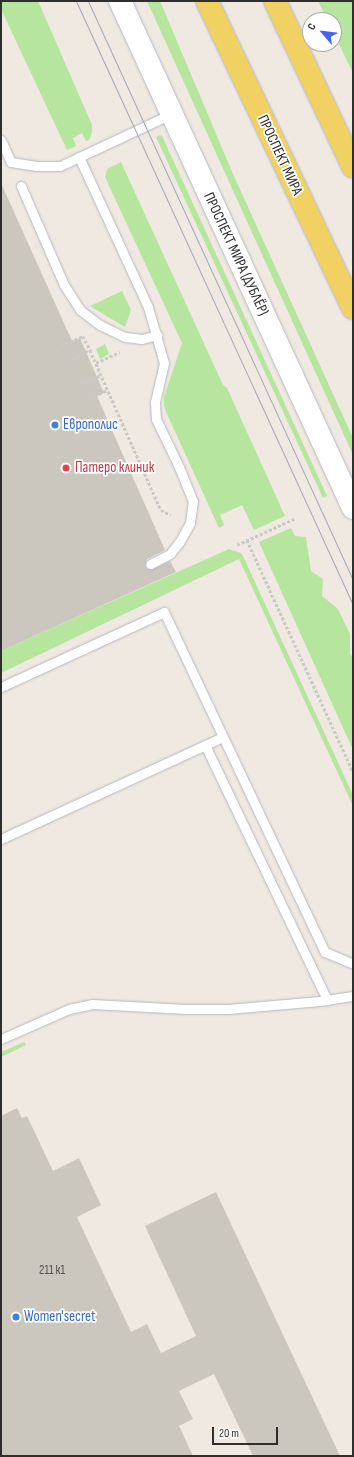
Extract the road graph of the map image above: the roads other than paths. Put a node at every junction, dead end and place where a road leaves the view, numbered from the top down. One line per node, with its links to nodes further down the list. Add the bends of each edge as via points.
1 (120, 1): 5 (main road, ПРОСПЕКТ МИРА (ДУБЛЁР))
2 (207, 1): 11 (main road, ПРОСПЕКТ МИРА)
3 (276, 1): 4 (main road)
4 (321, 98): 7 (main road); 9 (main road)
5 (172, 114): 8 (lane); 13 (main road, ПРОСПЕКТ МИРА (ДУБЛЁР))
6 (1, 140): 8 (lane, via 11,162 60,166)
7 (353, 144)
8 (79, 157): 12 (lane, via 148,307)
9 (353, 167)
10 (21, 186): 12 (lane, via 64,285 80,310 100,325 125,337 142,339)
11 (353, 308)
12 (157, 336): 14 (lane, via 164,363 155,402 156,419 179,467 192,502 190,523 180,542 170,554)
13 (353, 508)
14 (150, 564)
15 (1, 687): 16 (lane, via 164,612)
16 (223, 737): 17 (lane); 19 (lane, via 325,952)
17 (205, 745): 18 (lane); 21 (lane)
18 (1, 839)
19 (353, 964)
20 (353, 996): 21 (lane)
21 (327, 1000): 22 (lane, via 228,1009 92,1004 69,1009)
22 (1, 1039)

